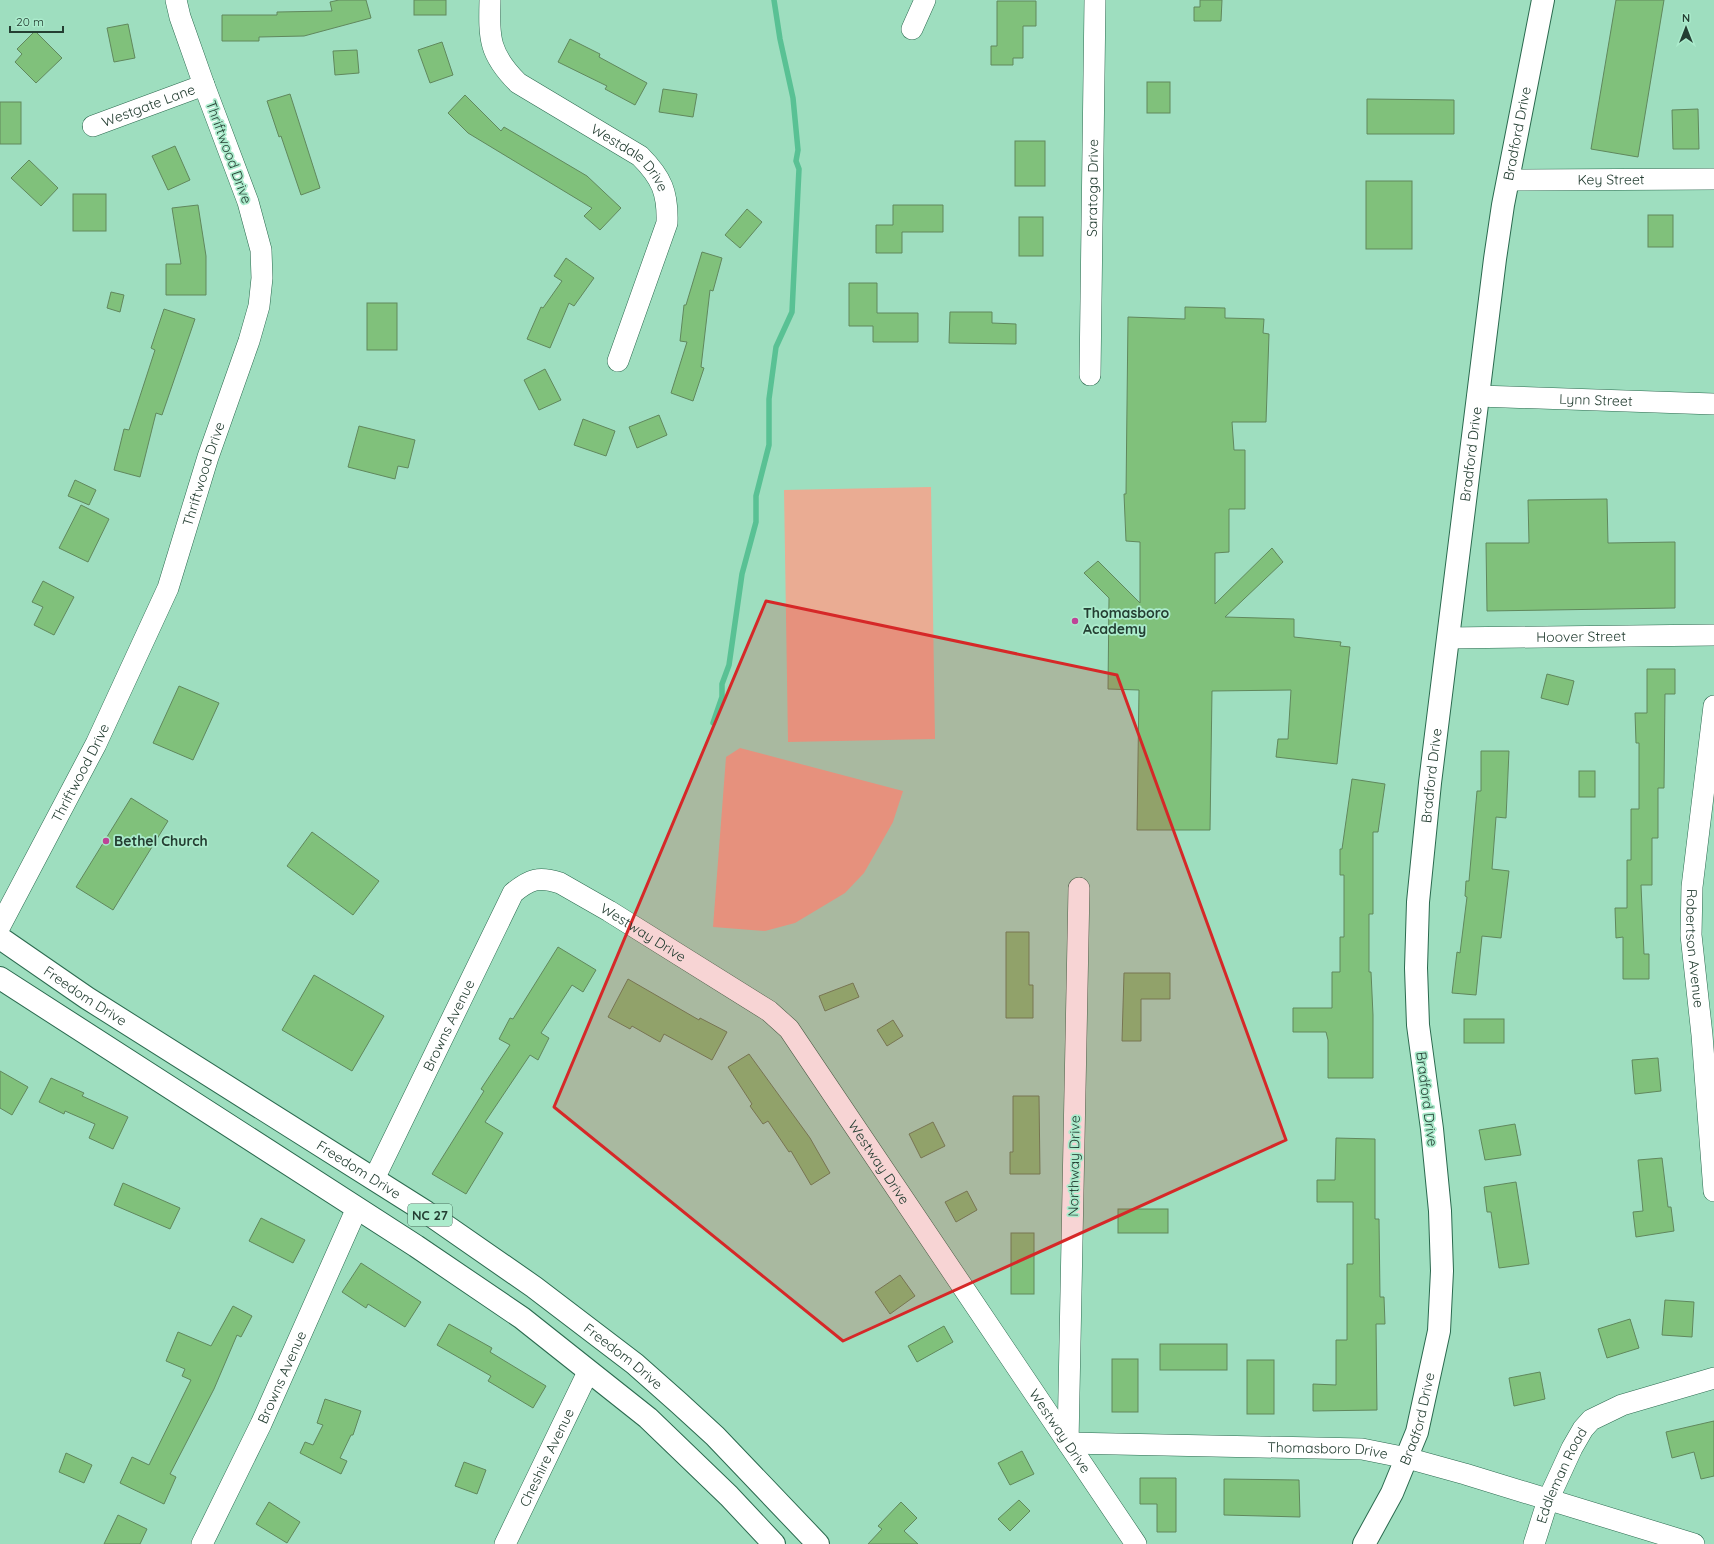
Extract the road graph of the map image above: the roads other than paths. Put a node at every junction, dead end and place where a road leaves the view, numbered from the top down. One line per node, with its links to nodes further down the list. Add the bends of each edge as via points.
1 (176, 0): 7 (street, Thriftwood Drive)
2 (490, 0): 11 (street, Westdale Drive, via 490,34 494,52 504,69 518,83 640,156 654,170 663,186 667,204 667,223)
3 (926, 0): 6 (street)
4 (1096, 0): 12 (street, Saratoga Drive)
5 (1543, 0): 10 (main road, Bradford Drive)
6 (912, 29)
7 (204, 84): 8 (street, Westgate Lane); 20 (street, Thriftwood Drive, via 248,202 259,243 262,278 259,306 208,457 168,588 96,744)
8 (93, 126)
9 (1714, 179): 10 (street, Key Street)
10 (1508, 180): 13 (main road, Bradford Drive, via 1495,259)
11 (618, 361)
12 (1090, 375)
13 (1478, 396): 14 (street, Lynn Street); 16 (main road, Bradford Drive)
14 (1714, 404)
15 (1714, 635): 16 (street, Hoover Street)
16 (1448, 638): 31 (main road, Bradford Drive, via 1423,847 1416,968 1418,1025 1440,1211 1441,1301 1430,1377 1417,1432)
17 (1714, 706): 26 (street, Robertson Avenue, via 1692,887 1691,935 1702,1035)
18 (532, 879): 25 (street, Browns Avenue, via 513,893); 30 (street, Westway Drive, via 560,883 609,911 769,1011 789,1028)
19 (1079, 888): 30 (street, Northway Drive)
20 (0, 926)
21 (0, 938): 24 (main road, Freedom Drive / NC 27, via 87,998)
22 (0, 970): 24 (main road, via 27,971 230,1099)
23 (0, 978): 27 (main road, NC 27)
24 (248, 1099): 25 (main road, Freedom Drive / NC 27)
25 (374, 1179): 36 (main road, Freedom Drive / NC 27, via 534,1287 635,1364 715,1436)
26 (1714, 1192)
27 (357, 1208): 28 (main road, NC 27, via 522,1318); 33 (street, Browns Avenue, via 261,1424)
28 (588, 1372): 34 (street, Cheshire Avenue); 35 (main road, NC 27, via 648,1418 729,1496)
29 (1714, 1378): 32 (street, Eddleman Road, via 1622,1404 1591,1420 1572,1448)
30 (1068, 1444): 31 (street, Thomasboro Drive, via 1362,1449); 37 (street, Westway Drive)
31 (1407, 1458): 32 (street, Thomasboro Drive); 38 (main road, Bradford Drive, via 1392,1493)
32 (1548, 1500): 39 (street, Eddleman Road); 40 (street, Thomasboro Drive)
33 (202, 1544)
34 (505, 1544)
35 (774, 1544)
36 (818, 1544)
37 (1136, 1544)
38 (1364, 1544)
39 (1534, 1544)
40 (1694, 1544)

